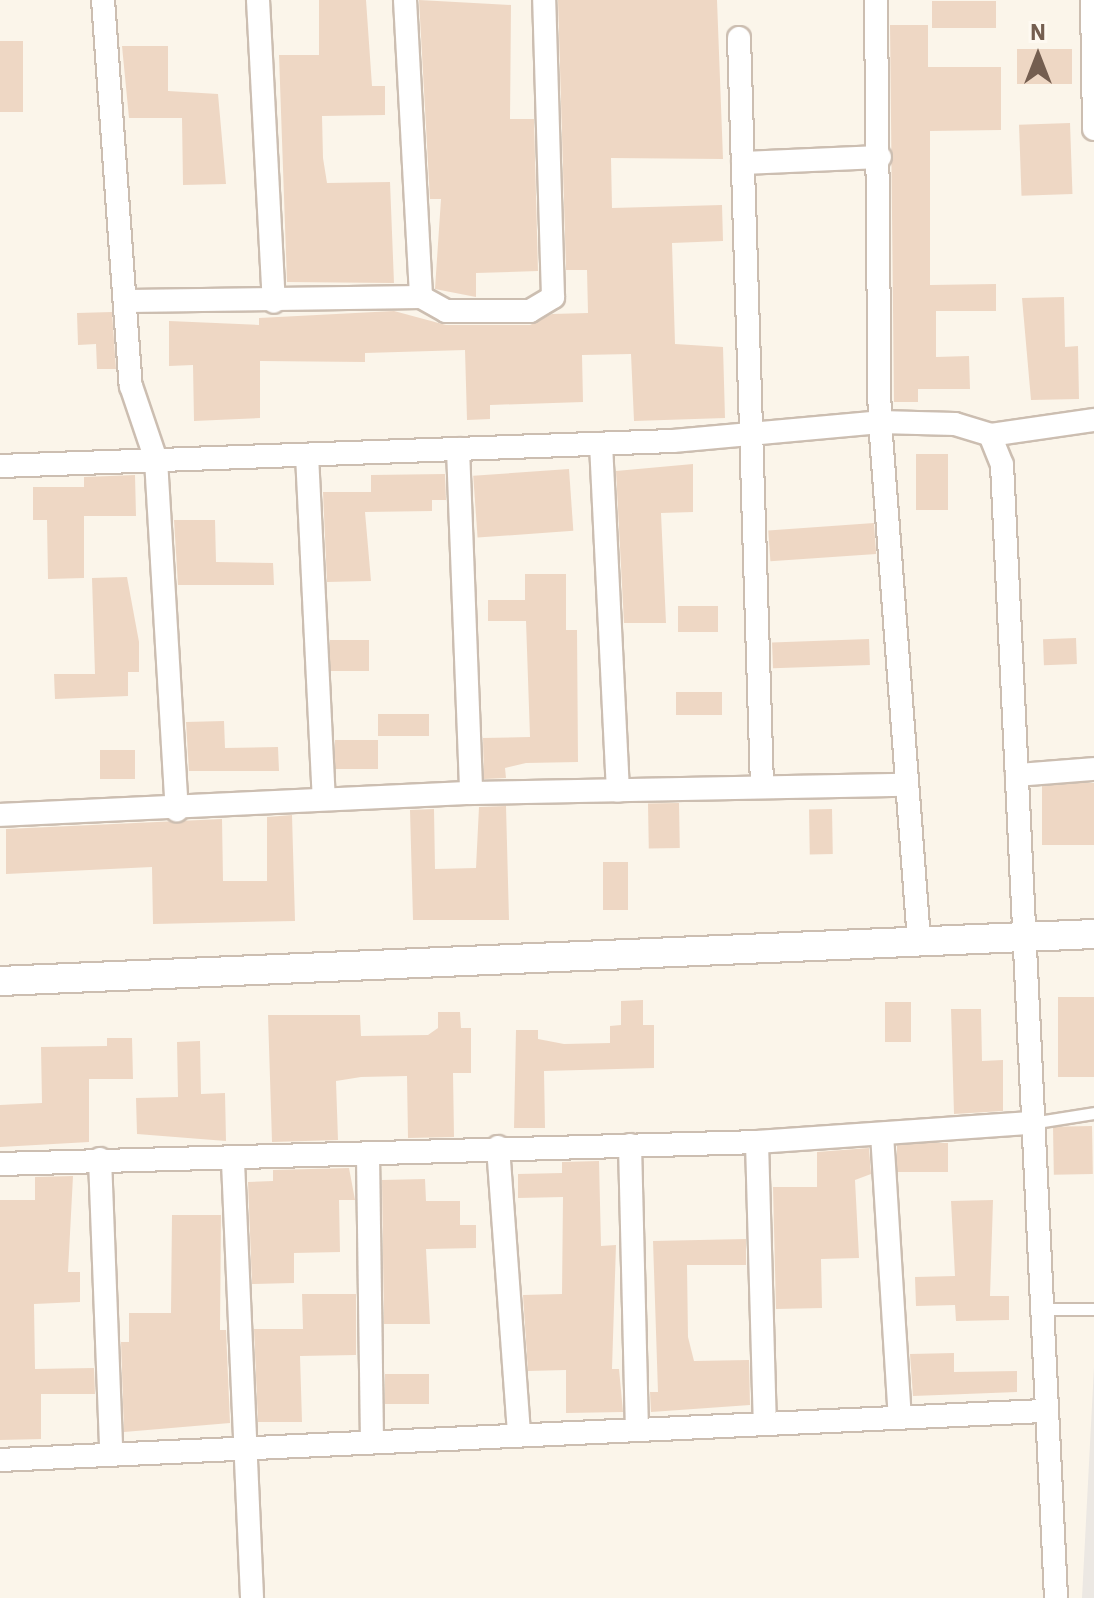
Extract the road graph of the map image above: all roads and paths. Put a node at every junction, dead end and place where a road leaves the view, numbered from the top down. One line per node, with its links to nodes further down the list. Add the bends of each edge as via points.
1 (103, 0): 12 (street)
2 (258, 0): 13 (street)
3 (405, 0): 11 (street)
4 (544, 0): 11 (street, via 553,297 530,311 446,311)
5 (876, 0): 9 (street)
6 (1092, 0): 8 (street)
7 (739, 38): 10 (street)
8 (1094, 129)
9 (880, 157): 10 (street); 15 (street)
10 (743, 163): 16 (street)
11 (421, 297): 13 (street)
12 (129, 301): 13 (street); 21 (street, via 131,386)
13 (274, 302)
14 (1094, 420): 17 (street)
15 (880, 422): 16 (street); 17 (street, via 955,424); 26 (street)
16 (750, 434): 18 (street); 25 (street)
17 (990, 435): 24 (street, via 1002,465)
18 (601, 444): 19 (street); 27 (street)
19 (458, 449): 20 (street); 28 (street)
20 (307, 455): 21 (street); 29 (street)
21 (156, 460): 22 (street); 30 (street)
22 (0, 466)
23 (1094, 769): 24 (street)
24 (1017, 775): 34 (street)
25 (762, 785): 26 (street, via 886,791); 27 (street)
26 (907, 785): 33 (street)
27 (618, 791): 28 (street)
28 (471, 793): 29 (street)
29 (324, 799): 30 (street)
30 (177, 810): 31 (street)
31 (0, 815)
32 (1094, 934): 34 (street)
33 (919, 941): 34 (street); 36 (street)
34 (1026, 944): 35 (street); 37 (street); 39 (street)
35 (1094, 951)
36 (0, 981)
37 (0, 997)
38 (1094, 1113): 39 (lane)
39 (1030, 1123): 40 (street); 48 (street)
40 (882, 1134): 41 (street); 51 (street)
41 (757, 1142): 42 (street); 52 (street)
42 (630, 1145): 43 (street); 53 (street)
43 (498, 1147): 44 (street); 54 (street)
44 (368, 1155): 46 (street); 55 (street)
45 (100, 1159): 46 (street); 47 (street); 57 (street)
46 (233, 1162): 56 (street)
47 (0, 1164)
48 (1039, 1309): 49 (lane); 50 (street)
49 (1094, 1309)
50 (1044, 1411): 51 (street); 60 (street)
51 (900, 1417): 52 (street)
52 (765, 1423): 53 (street)
53 (637, 1428): 54 (street)
54 (519, 1433): 55 (street)
55 (372, 1440): 56 (street)
56 (242, 1446): 57 (street); 59 (street)
57 (111, 1452): 58 (street)
58 (0, 1460)
59 (252, 1598)
60 (1056, 1598)

